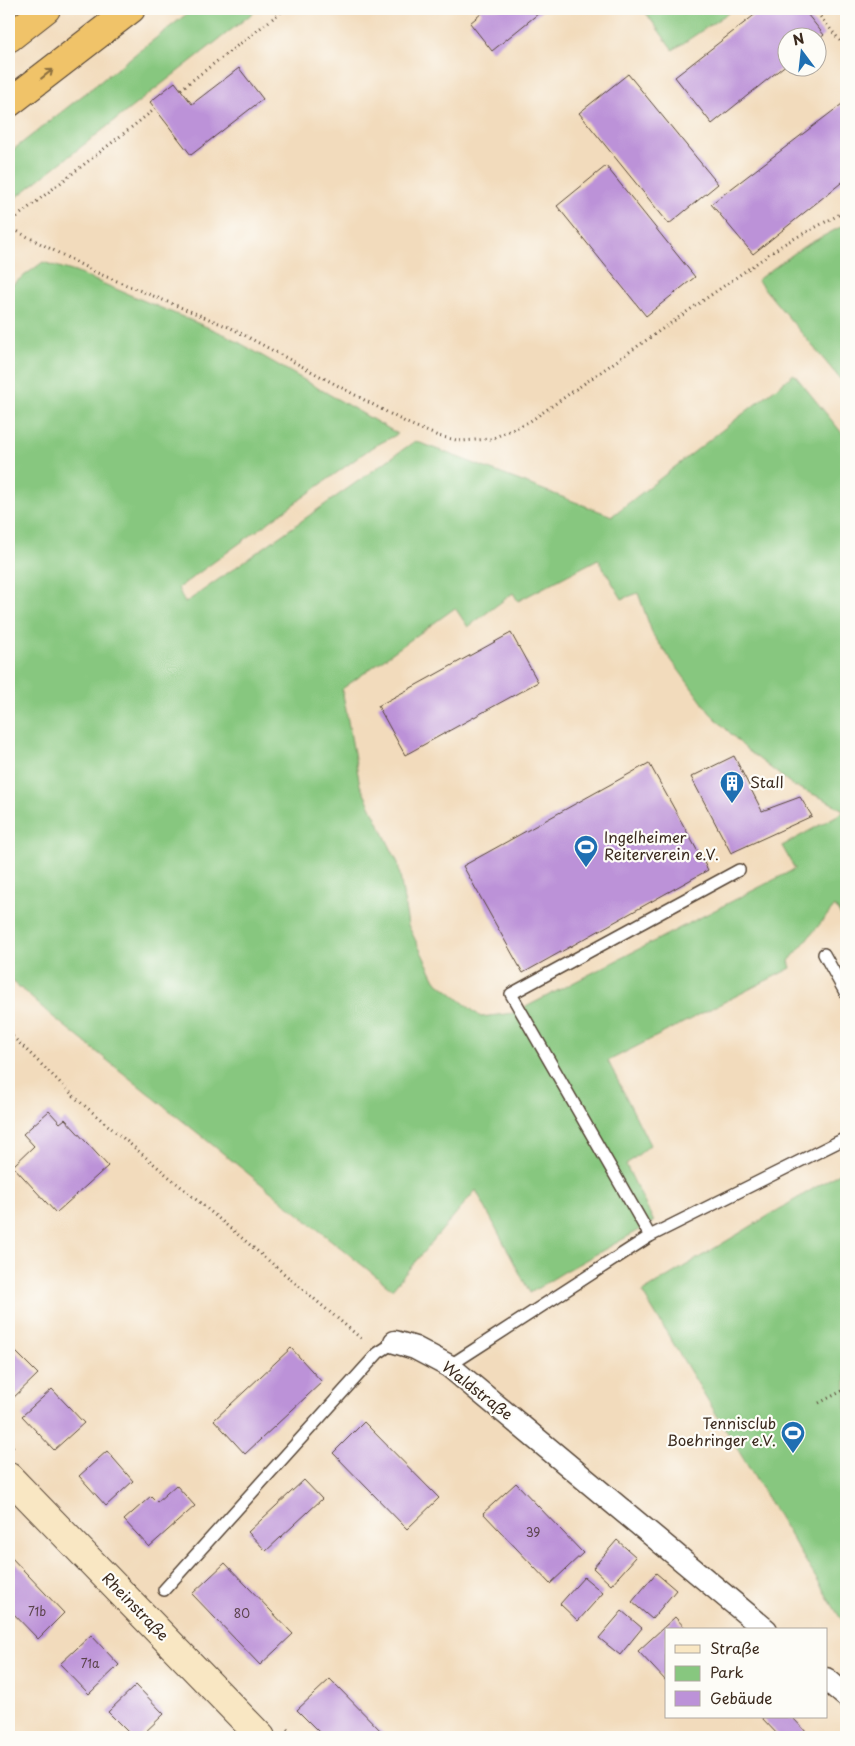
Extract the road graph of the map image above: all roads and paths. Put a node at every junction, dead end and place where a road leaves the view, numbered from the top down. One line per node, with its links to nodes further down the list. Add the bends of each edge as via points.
1 (46, 9): 5 (highway)
2 (131, 9): 8 (highway, one-way to 2)
3 (285, 9): 7 (path)
4 (814, 9): 6 (path)
5 (9, 38)
6 (846, 48)
7 (181, 89)
8 (9, 104)
9 (155, 109): 11 (path)
10 (846, 211): 12 (path, via 784,244 529,422 491,439 461,441 438,436 407,423 231,328 95,272)
11 (9, 223)
12 (9, 227)
13 (739, 870): 18 (lane, via 511,994)
14 (824, 954): 15 (lane)
15 (846, 994)
16 (9, 1033): 19 (path, via 79,1101)
17 (846, 1138): 18 (lane)
18 (650, 1236): 20 (lane)
19 (387, 1348): 20 (street, Waldstraße, via 415,1348); 24 (lane)
20 (449, 1366): 25 (street, Waldstraße)
21 (846, 1389): 22 (path)
22 (819, 1403)
23 (9, 1477): 28 (main road, Rheinstraße)
24 (164, 1590)
25 (764, 1628)
26 (828, 1681): 27 (street)
27 (846, 1696)
28 (261, 1737)

